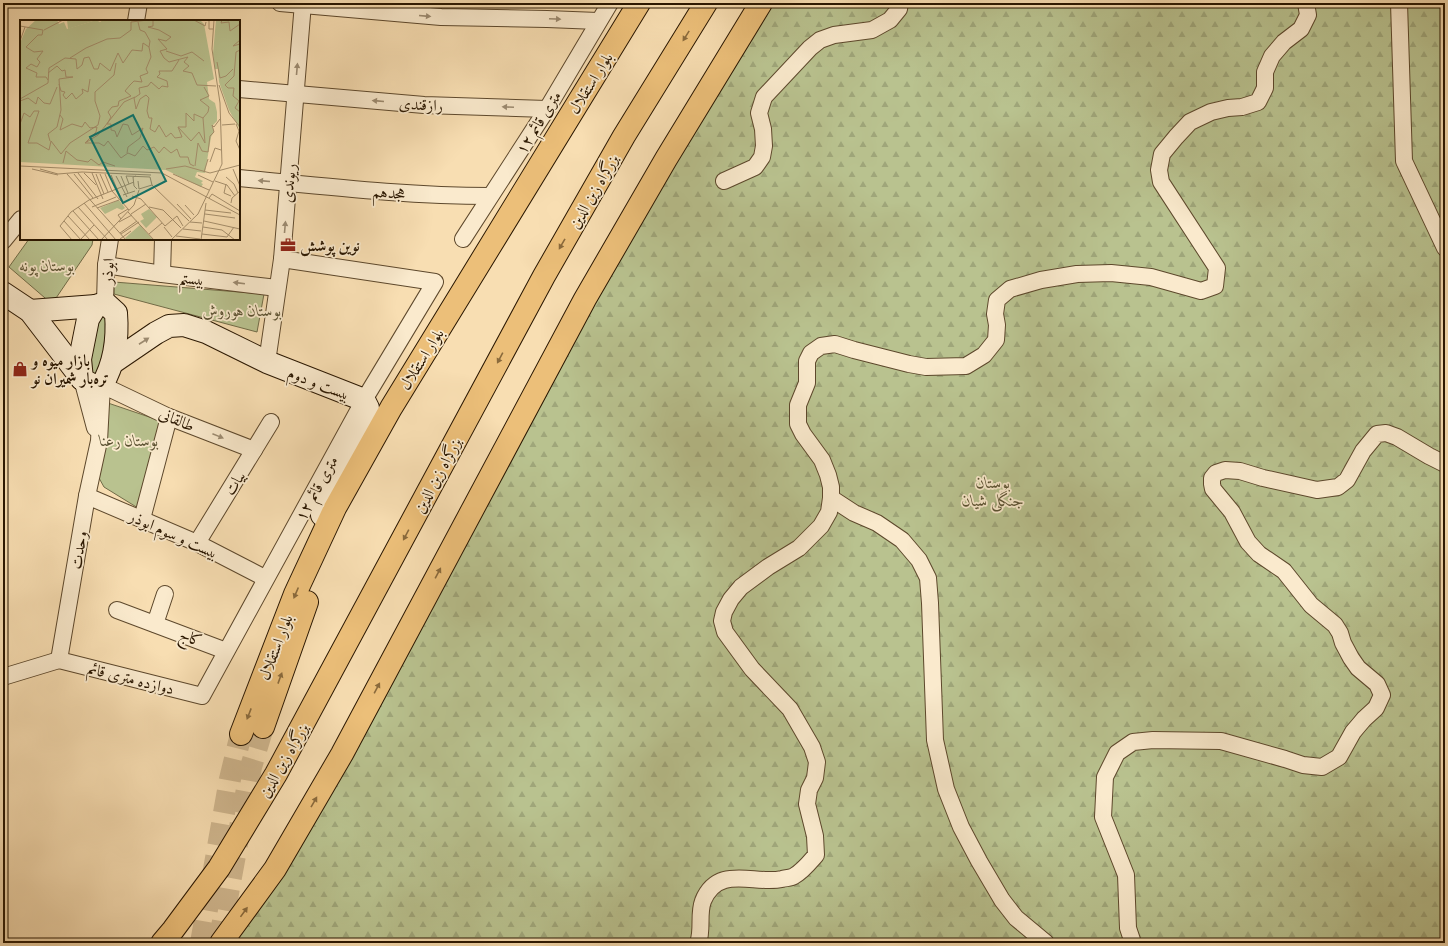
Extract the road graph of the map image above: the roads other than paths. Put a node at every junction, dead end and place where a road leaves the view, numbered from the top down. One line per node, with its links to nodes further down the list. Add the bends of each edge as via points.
1 (138, 3): 12 (street)
2 (280, 3): 11 (street)
3 (610, 3): 13 (street, ۱۲ متری قائم)
4 (639, 3): 46 (main road, بلوار استقلال, via 391,408 335,508)
5 (654, 3): 55 (main road, بلوار استقلال, one-way to 5, via 309,598 345,517 408,406)
6 (706, 3): 57 (main road, بزرگراه زین الدین, one-way to 57, via 624,136 544,276 276,774 219,868)
7 (761, 3): 58 (main road, one-way to 7, via 276,869 346,747 584,299)
8 (900, 3): 18 (street, via 899,9 890,20 872,30 834,35 820,40 810,48 764,97 759,113 763,129 762,157 755,167)
9 (1306, 3): 43 (street, via 1308,14 1301,29 1284,42 1272,56 1265,72 1265,88 1258,102 1211,112 1190,122 1162,154 1160,182 1217,268 1215,286 1201,291 1151,277 1111,273 1077,274 1041,280 1010,289 997,300 996,340 984,355 966,366 926,367 893,361 835,344 821,346 811,353 808,361 807,383 798,405 798,424 822,460 831,487)
10 (1399, 3): 26 (street, via 1404,161)
11 (302, 4): 13 (street, one-way to 13, via 441,17); 15 (street, ریوندی, one-way to 11)
12 (136, 20)
13 (598, 22): 16 (street, ۱۲ متری قائم)
14 (240, 89): 15 (street, رازقندی)
15 (295, 94): 16 (street, رازقندی, one-way to 15, via 424,105); 19 (street, ریوندی)
16 (547, 109): 20 (street, ۱۲ متری قائم)
17 (240, 178): 19 (street, هجدهم, one-way to 17)
18 (724, 182)
19 (289, 183): 20 (street, هجدهم, via 451,196); 27 (street, ریوندی, one-way to 19)
20 (490, 196): 22 (street, ۱۲ متری قائم)
21 (20, 220): 25 (street)
22 (463, 239)
23 (110, 240): 28 (street, ابوذر)
24 (163, 240): 29 (street)
25 (3, 241)
26 (1445, 248)
27 (282, 259): 30 (street, ریوندی); 37 (street, ۱۲ متری قائم, via 436,282)
28 (106, 264): 29 (street, بیستم); 32 (street, ابوذر)
29 (162, 274): 30 (street, بیستم, one-way to 29)
30 (277, 288): 34 (street, ریوندی)
31 (3, 292): 33 (main road)
32 (101, 304): 33 (main road); 35 (main road, via 116,313 117,332); 36 (main road, via 88,319 80,358)
33 (30, 311): 36 (main road)
34 (267, 362): 35 (main road, بیست و دوم, one-way to 34, via 156,333 170,326 184,325 206,332); 37 (main road, بیست و دوم)
35 (112, 363): 36 (main road, via 110,372)
36 (92, 382): 38 (street, طالقانی); 42 (street, وحدت, via 99,441)
37 (364, 400): 46 (main road, بیست و دوم, via 368,408 368,417 322,514); 51 (street, ۱۲ متری قائم)
38 (169, 417): 40 (street, طالقانی, one-way to 40); 44 (street)
39 (271, 422): 40 (street, بیات)
40 (254, 450): 45 (street, بیات)
41 (1445, 464): 61 (street, via 1386,433 1377,434 1363,451 1347,480 1338,487 1317,490 1240,471 1225,470 1216,473 1212,478 1213,489 1232,512 1248,542 1259,554 1284,571 1311,605 1335,625 1350,658 1377,684 1382,695 1376,708 1353,732 1339,757 1322,767 1303,765 1220,741 1133,742 1117,753 1105,777 1103,817 1126,875 1126,909)
42 (87, 496): 44 (street, بیست و سوم ابوذر); 52 (street, وحدت)
43 (831, 498): 59 (street, via 821,526 799,548 741,587 727,605 722,621 725,632 752,669 790,709 812,747 817,762 807,804 815,836 816,855 793,877 771,881 725,879 711,888 703,902); 60 (street, via 902,540 920,560 928,578 935,740 946,789 978,861 1002,900 1016,918)
44 (142, 519): 45 (street, بیست و سوم ابوذر)
45 (197, 543): 47 (street, بیست و سوم ابوذر)
46 (307, 568): 56 (main road, بلوار استقلال, one-way to 56)
47 (259, 575)
48 (165, 594): 50 (street)
49 (117, 610): 50 (street, کاج)
50 (155, 624): 51 (street, کاج)
51 (226, 651): 54 (street, ۱۲ متری قائم)
52 (60, 660): 53 (street); 54 (street, دوازده متری قائم)
53 (3, 677)
54 (202, 696)
55 (262, 727)
56 (241, 734)
57 (162, 943)
58 (221, 943)
59 (698, 943)
60 (1046, 943)
61 (1133, 943)

